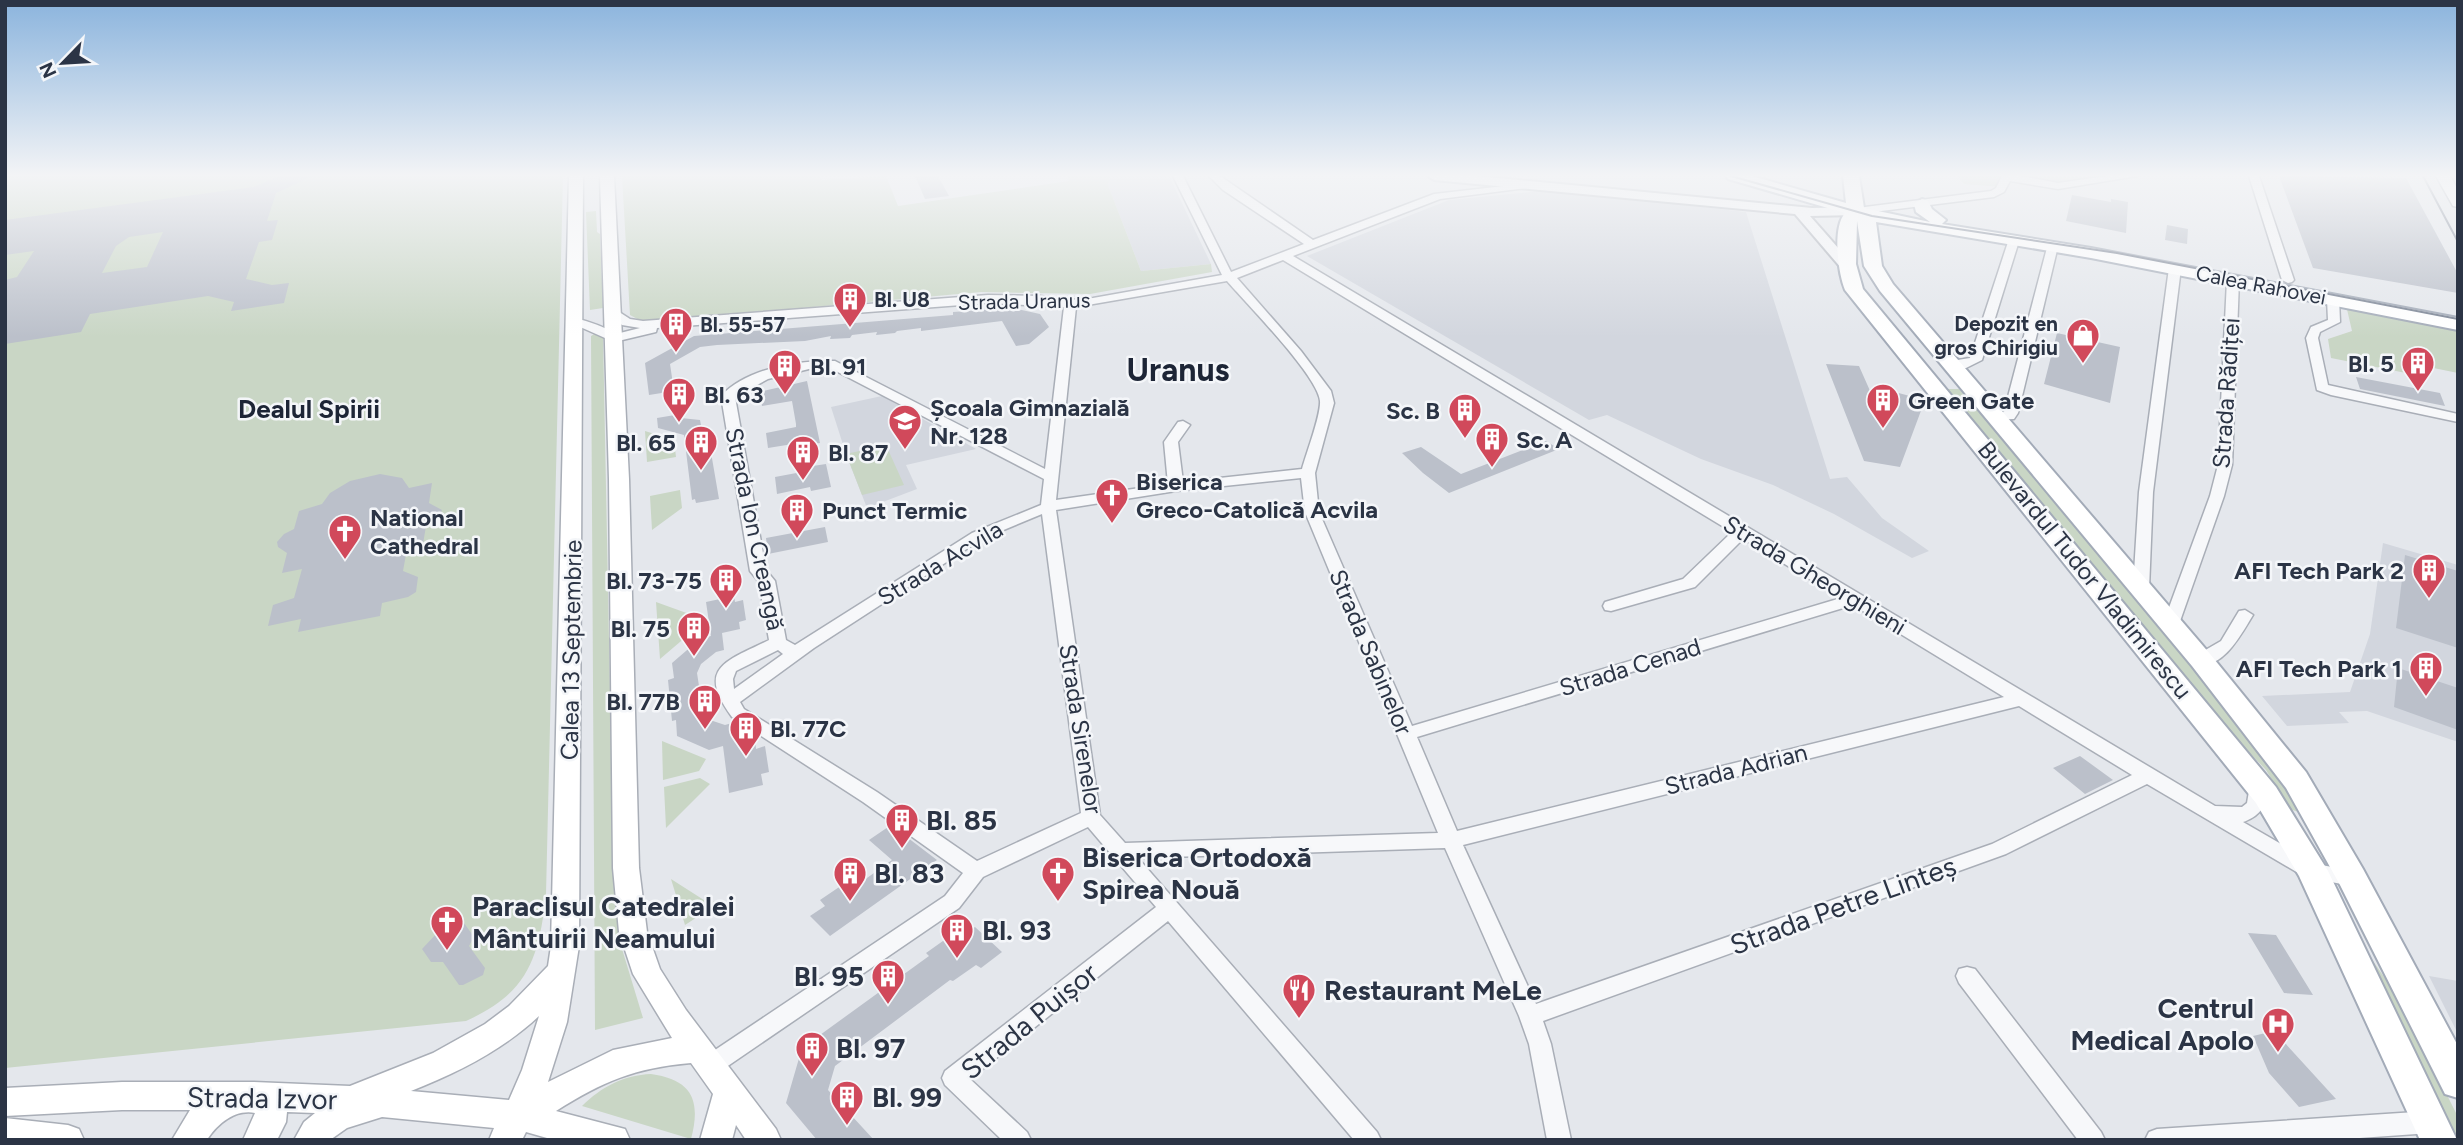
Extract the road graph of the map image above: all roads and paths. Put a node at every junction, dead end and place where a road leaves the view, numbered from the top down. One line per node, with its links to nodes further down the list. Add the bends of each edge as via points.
1 (583, 229): 25 (main road, Calea 13 Septembrie)
2 (593, 229): 23 (main road, Calea 13 Septembrie)
3 (1209, 229): 18 (street, Strada Sabinelor, via 1212,251)
4 (1290, 229): 13 (street)
5 (1353, 229): 13 (street, Strada Uranus)
6 (1815, 229): 16 (street)
7 (1849, 229): 16 (main road, Bulevardul Tudor Vladimirescu)
8 (1868, 229): 29 (main road, Bulevardul Tudor Vladimirescu, via 1878,277)
9 (1942, 229): 12 (main road, Calea Rahovei)
10 (1999, 229): 20 (main road, Calea Rahovei)
11 (2271, 229): 20 (street)
12 (2013, 241): 14 (main road, Calea Rahovei); 29 (street, via 1976,360)
13 (1313, 245): 15 (street, Strada Uranus)
14 (2052, 246): 17 (main road, Calea Rahovei); 31 (street, via 2011,413)
15 (1285, 256): 18 (street, Strada Uranus); 38 (street, Strada Gheorghieni)
16 (1847, 266): 30 (main road, Bulevardul Tudor Vladimirescu, via 1854,290)
17 (2175, 268): 19 (main road, Calea Rahovei); 40 (street, via 2146,492)
18 (1228, 277): 22 (street, Strada Uranus); 34 (street, Strada Sabinelor, via 1324,391 1327,403)
19 (2233, 280): 21 (main road, Calea Rahovei); 44 (street, Strada Rădiței, via 2225,466)
20 (2288, 280): 24 (main road, Calea Rahovei)
21 (2333, 299): 27 (main road, Calea Rahovei); 32 (street, via 2334,322 2315,330 2312,338 2322,387)
22 (1070, 304): 26 (street, Strada Uranus, via 988,299); 35 (street, Strada Sirenelor)
23 (613, 312): 26 (street, Strada Uranus, via 621,320 637,324); 28 (main road, Calea 13 Septembrie)
24 (2458, 313)
25 (575, 322): 28 (street); 62 (main road, Calea 13 Septembrie)
26 (679, 323): 28 (street, Strada Uranus)
27 (2458, 324)
28 (614, 338): 65 (main road, Calea 13 Septembrie, via 628,899 647,974)
29 (1958, 374): 30 (main road); 31 (main road, Bulevardul Tudor Vladimirescu)
30 (1933, 384): 53 (main road, Bulevardul Tudor Vladimirescu)
31 (1995, 417): 39 (main road, Bulevardul Tudor Vladimirescu)
32 (2458, 418)
33 (1184, 425): 36 (street, via 1171,442)
34 (1308, 473): 36 (street, Strada Acvila); 51 (street, Strada Sabinelor, via 1315,520)
35 (1052, 478): 37 (street, Strada Sirenelor); 46 (street, Strada Ion Creangă, via 835,365 800,366 740,387 728,396 758,571 767,581)
36 (1176, 487): 37 (street, Strada Acvila)
37 (1048, 506): 47 (street, Strada Acvila, via 977,536); 55 (street, Strada Sirenelor)
38 (1742, 531): 42 (street, Strada Gheorghieni); 43 (street, via 1689,583)
39 (2112, 555): 40 (street, via 2127,564); 41 (main road, Bulevardul Tudor Vladimirescu)
40 (2142, 560): 41 (street)
41 (2144, 593): 44 (main road, Bulevardul Tudor Vladimirescu)
42 (1855, 599): 49 (street, Strada Gheorghieni); 51 (street, Strada Cenad)
43 (1611, 606)
44 (2174, 613): 48 (main road, Bulevardul Tudor Vladimirescu)
45 (2245, 615): 48 (street, via 2227,645)
46 (778, 643): 47 (street, Strada Ion Creangă); 50 (street, Strada Ion Creangă, via 725,673)
47 (795, 653): 50 (street, Strada Acvila)
48 (2201, 660): 60 (main road, Bulevardul Tudor Vladimirescu, via 2296,780)
49 (2021, 699): 52 (street, Strada Gheorghieni); 56 (street, Strada Adrian)
50 (729, 702): 58 (street, via 738,713)
51 (1406, 734): 56 (street, Strada Sabinelor)
52 (2148, 775): 54 (street, Strada Gheorghieni); 64 (street, Strada Petre Linteș, via 1999,849)
53 (2258, 784): 54 (street, via 2256,807 2247,814); 59 (main road, Bulevardul Tudor Vladimirescu)
54 (2204, 809): 59 (street, Strada Gheorghieni)
55 (1091, 817): 57 (street, Strada Sirenelor); 58 (street)
56 (1451, 840): 57 (street, Strada Adrian); 64 (street, Strada Sabinelor)
57 (1119, 851): 61 (street, Strada Sirenelor)
58 (976, 871): 65 (street, via 952,902)
59 (2312, 871): 60 (street, Strada Gheorghieni); 73 (main road, Bulevardul Tudor Vladimirescu)
60 (2352, 878): 66 (main road, Bulevardul Tudor Vladimirescu)
61 (1170, 908): 75 (street, Strada Sirenelor); 83 (street, Strada Puișor, via 953,1078)
62 (563, 968): 69 (main road, via 523,1014 472,1049 415,1077); 72 (main road, Calea 13 Septembrie, via 545,1051)
63 (1967, 976): 85 (street)
64 (1530, 1016): 84 (street, Strada Sabinelor)
65 (704, 1057): 67 (main road, Calea 13 Septembrie); 72 (main road, via 653,1054 614,1064 590,1074)
66 (2458, 1082)
67 (729, 1090): 81 (main road); 82 (main road)
68 (253, 1096): 69 (main road, Strada Izvor); 70 (main road, Strada Izvor); 77 (main road, via 215,1108); 78 (main road, via 263,1098 272,1114)
69 (351, 1100): 71 (main road, Strada Izvor)
70 (5, 1102)
71 (384, 1103): 72 (main road, Strada Izvor); 79 (main road, via 331,1121)
72 (512, 1128): 80 (main road)
73 (2435, 1131): 86 (street)
74 (5, 1133): 76 (main road)
75 (1367, 1139)
76 (68, 1140)
77 (188, 1140)
78 (259, 1140)
79 (310, 1140)
80 (614, 1140)
81 (716, 1140)
82 (765, 1140)
83 (1019, 1140)
84 (1559, 1140)
85 (2093, 1140)
86 (2157, 1140)

